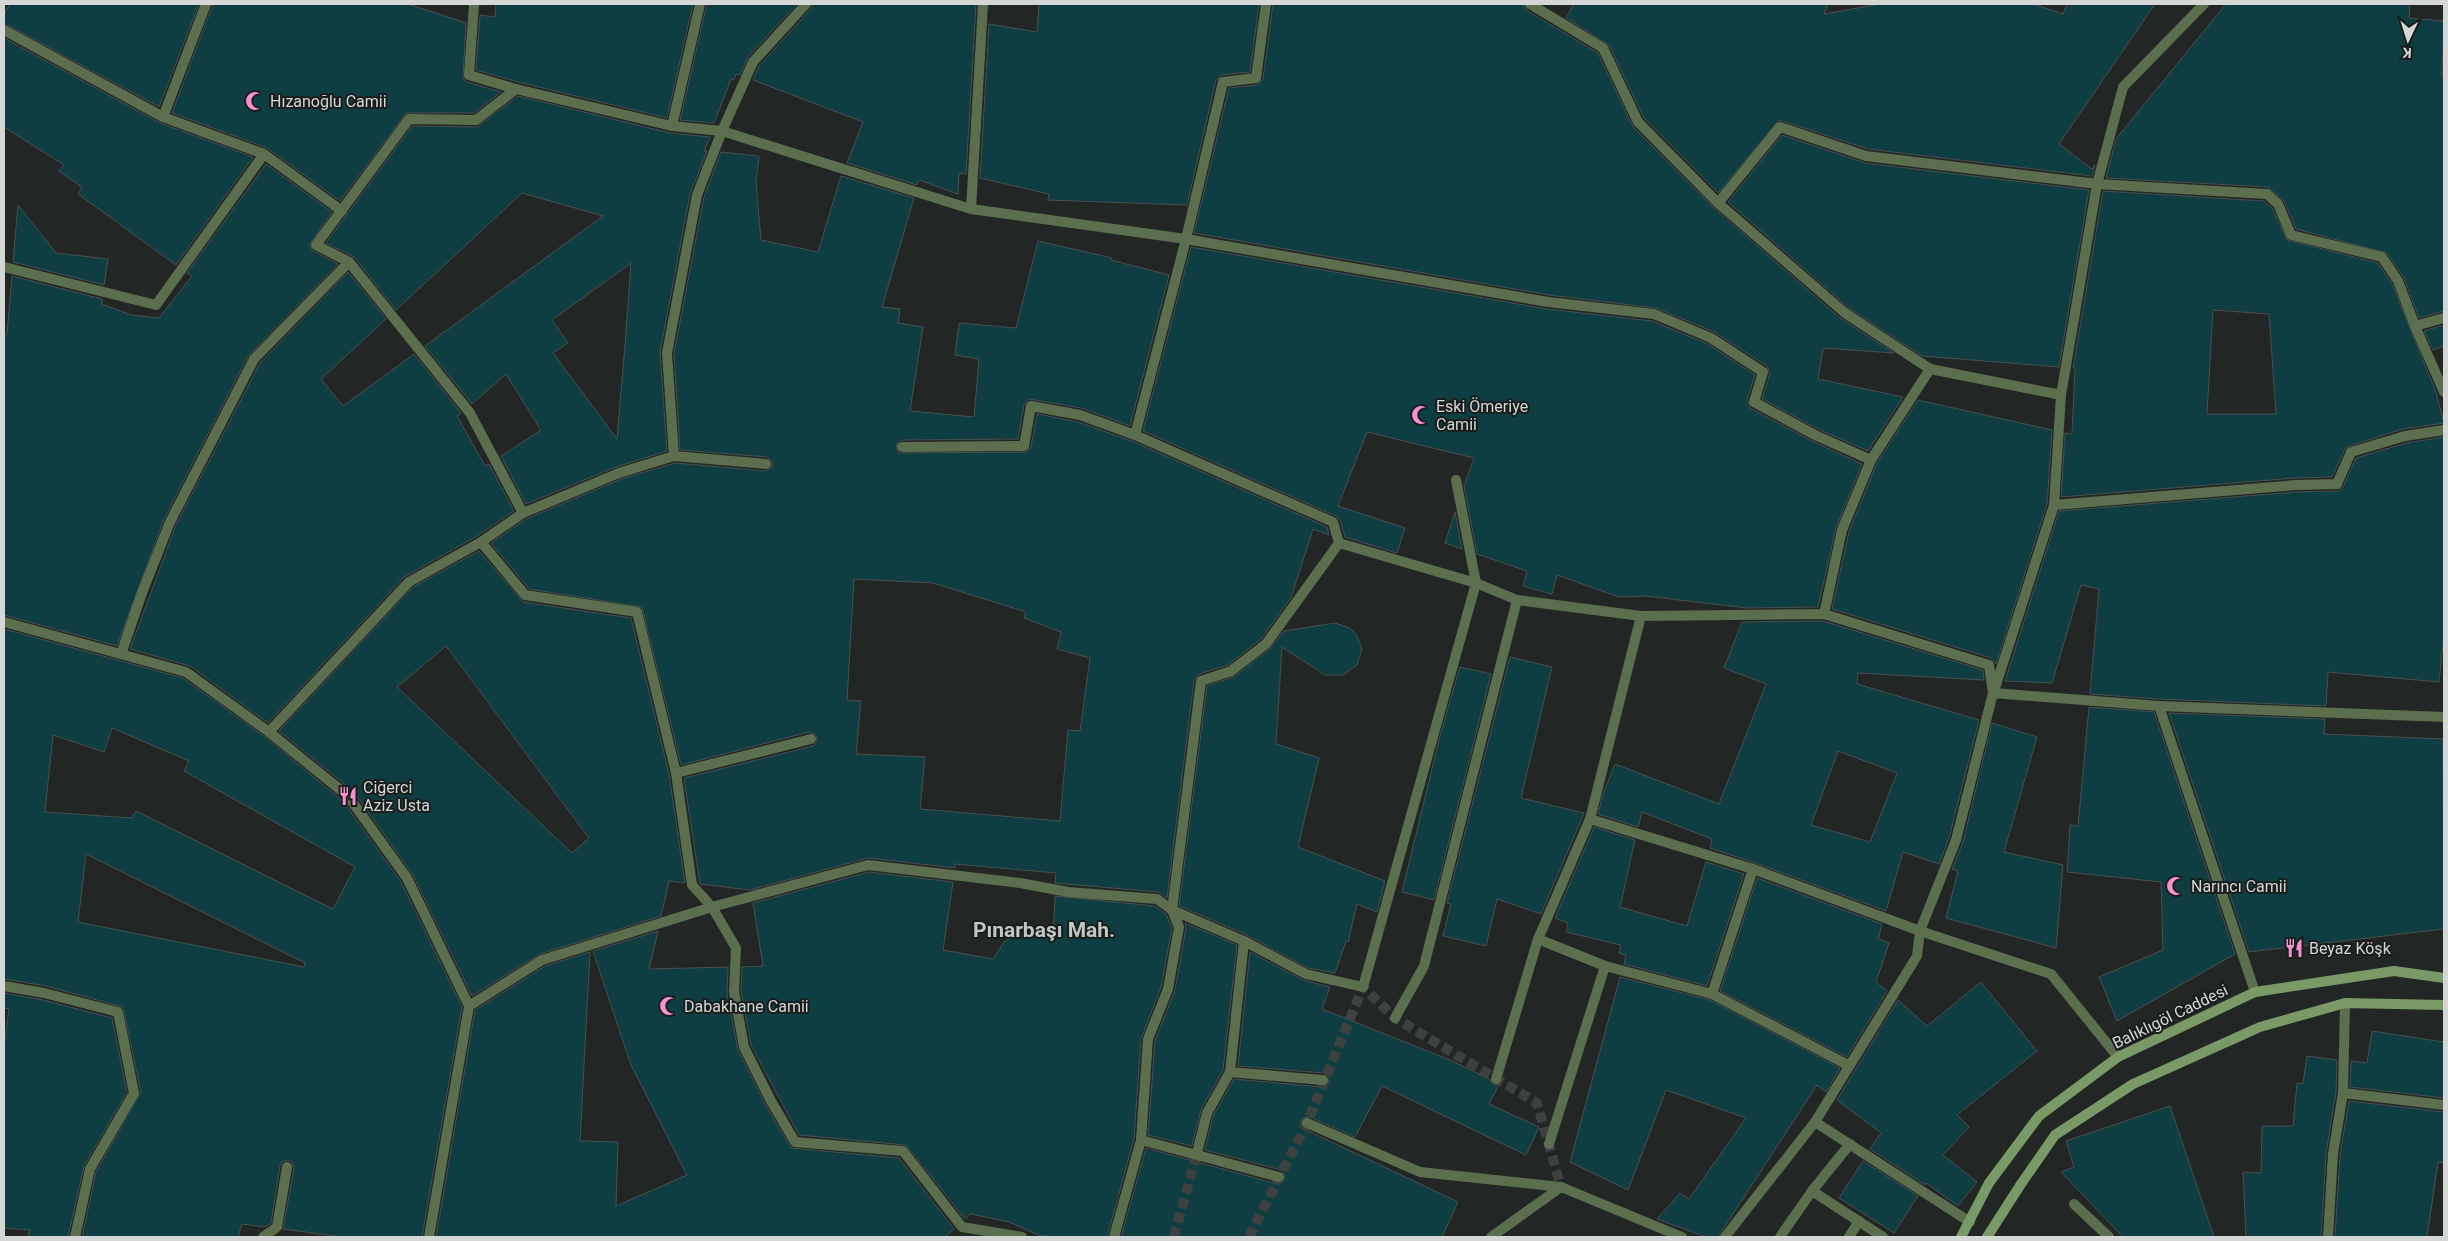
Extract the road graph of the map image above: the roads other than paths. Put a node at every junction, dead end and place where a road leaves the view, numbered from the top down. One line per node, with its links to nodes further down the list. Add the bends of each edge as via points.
1 (206, 4): 11 (street)
2 (474, 4): 10 (street, via 469,75)
3 (700, 4): 12 (street)
4 (806, 4): 13 (street, via 753,62)
5 (983, 4): 17 (street)
6 (1266, 4): 19 (street, via 1256,78 1223,82)
7 (2204, 4): 15 (street, via 2123,87)
8 (1534, 5): 16 (street, via 1603,48 1638,122)
9 (4, 30): 11 (street)
10 (516, 89): 12 (street); 18 (street, via 476,120 409,119)
11 (163, 117): 14 (street)
12 (672, 126): 13 (street)
13 (722, 131): 17 (street); 30 (street, via 697,195 667,353)
14 (264, 154): 18 (street); 21 (street, via 156,306)
15 (2097, 184): 16 (street, via 1866,156 1780,126); 23 (street, via 2267,194 2278,204 2291,234 2382,257 2398,281); 26 (street)
16 (1718, 203): 24 (street, via 1845,314)
17 (971, 209): 19 (street)
18 (342, 211): 20 (street, via 316,245)
19 (1186, 239): 28 (street); 31 (street, via 1548,302 1654,314 1711,338 1763,372 1754,402)
20 (349, 262): 35 (street, via 470,413); 43 (street, via 254,359 170,522)
21 (4, 270)
22 (2444, 318): 23 (street)
23 (2415, 326): 25 (street)
24 (1930, 369): 26 (street); 31 (street)
25 (2444, 392)
26 (2061, 394): 34 (street)
27 (2444, 430): 34 (street, via 2405,436 2351,452 2337,484)
28 (1135, 435): 29 (street, via 1080,415 1031,406 1024,446); 37 (street, via 1333,522)
29 (902, 447)
30 (674, 456): 32 (street); 35 (street, via 619,473)
31 (1871, 460): 40 (street, via 1842,530)
32 (766, 464)
33 (1456, 480): 38 (street)
34 (2054, 505): 44 (street)
35 (522, 513): 36 (street)
36 (481, 542): 47 (street, via 409,582); 49 (street, via 525,595 637,612)
37 (1339, 543): 38 (street); 53 (street, via 1266,644 1231,671 1200,681)
38 (1476, 583): 39 (street); 56 (street, via 1363,987 1306,974)
39 (1517, 600): 41 (street); 65 (street, via 1424,966)
40 (1824, 614): 41 (street); 44 (street, via 1989,665)
41 (1641, 616): 50 (street)
42 (4, 622): 43 (street)
43 (121, 654): 47 (street, via 186,672)
44 (1993, 693): 45 (street); 54 (street, via 1956,840)
45 (2158, 706): 46 (street); 60 (street)
46 (2444, 717)
47 (269, 732): 64 (street, via 348,796 407,878)
48 (810, 739): 49 (street)
49 (676, 773): 52 (street, via 692,884)
50 (1590, 819): 51 (street); 55 (street)
51 (1752, 869): 54 (street); 61 (street)
52 (712, 907): 53 (street, via 868,866 1020,882 1068,892 1156,899); 64 (street, via 542,960); 86 (street, via 736,948 734,992 744,1047 795,1142 903,1151 962,1227)
53 (1172, 910): 56 (street); 75 (street, via 1179,927 1168,989 1148,1039)
54 (1920, 931): 66 (street, via 2051,974); 67 (street, via 1917,956)
55 (1538, 938): 57 (street); 69 (street)
56 (1244, 941): 68 (street)
57 (1605, 966): 61 (street); 76 (street)
58 (2444, 978): 60 (main road, Balıklıgöl Caddesi, via 2394,971)
59 (4, 986): 87 (street, via 118,1012 134,1092 90,1170)
60 (2255, 992): 66 (main road, Balıklıgöl Caddesi)
61 (1712, 994): 67 (street)
62 (2345, 1003): 63 (main road); 71 (street); 99 (main road, via 2260,1028 2133,1084 2055,1135)
63 (2444, 1005)
64 (469, 1006): 89 (street)
65 (1395, 1018)
66 (2118, 1056): 85 (main road, Balıklıgöl Caddesi, via 2039,1116 1989,1183)
67 (1848, 1065): 73 (street)
68 (1230, 1072): 70 (street); 78 (street, via 1207,1113)
69 (1496, 1079)
70 (1323, 1080)
71 (2343, 1093): 72 (street); 101 (street, via 2333,1154)
72 (2444, 1104)
73 (1815, 1122): 77 (street); 94 (street)
74 (1307, 1123): 81 (street, via 1420,1172)
75 (1141, 1140): 78 (street); 91 (street)
76 (1549, 1144)
77 (1850, 1144): 82 (street); 85 (street)
78 (1197, 1154): 80 (street)
79 (287, 1167): 88 (street, via 277,1227)
80 (1278, 1177)
81 (1561, 1187): 92 (street); 93 (street)
82 (1812, 1191): 84 (street); 95 (street)
83 (2074, 1204): 100 (street)
84 (1858, 1222): 96 (street); 97 (street)
85 (1970, 1222): 98 (main road, Balıklıgöl Caddesi)
86 (991, 1235): 90 (street)
87 (75, 1237)
88 (262, 1237)
89 (429, 1237)
90 (1022, 1237)
91 (1114, 1237)
92 (1491, 1237)
93 (1682, 1237)
94 (1725, 1237)
95 (1780, 1237)
96 (1849, 1237)
97 (1883, 1237)
98 (1961, 1237)
99 (1987, 1237)
100 (2109, 1237)
101 (2328, 1237)

